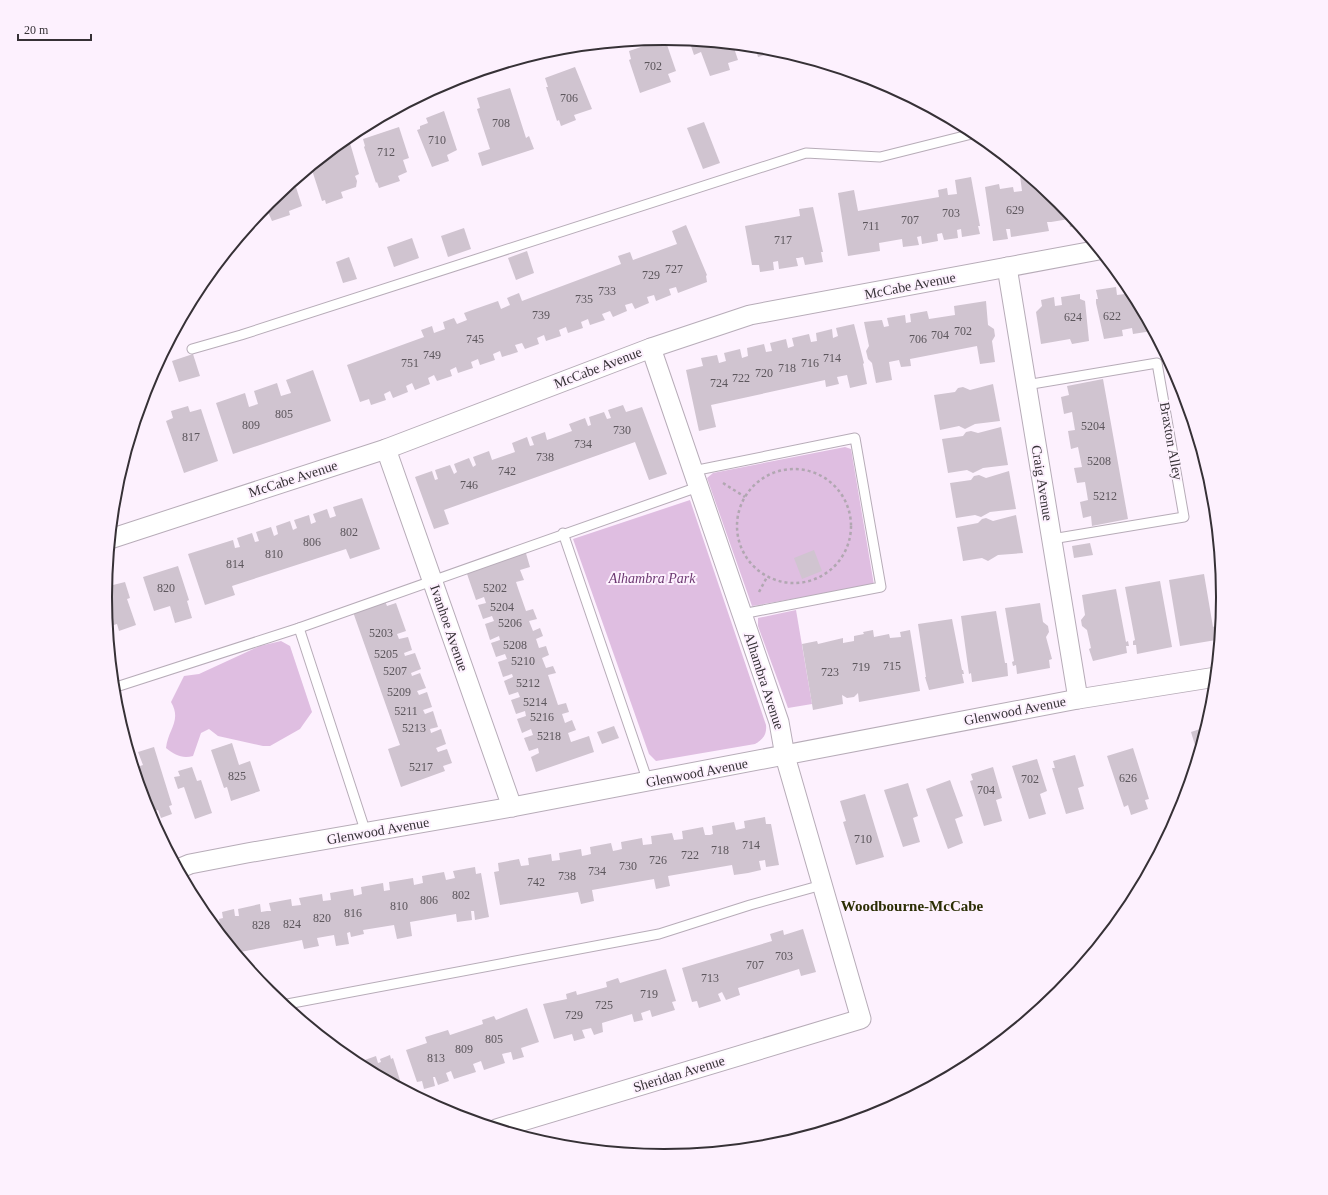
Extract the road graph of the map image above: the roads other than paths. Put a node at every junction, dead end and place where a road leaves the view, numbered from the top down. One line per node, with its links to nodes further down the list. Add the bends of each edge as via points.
1 (967, 135): 5 (lane, via 880,157 806,153)
2 (1094, 251): 3 (street, McCabe Avenue)
3 (1007, 268): 4 (street, McCabe Avenue, via 750,315); 6 (street, Craig Avenue)
4 (651, 348): 7 (street, McCabe Avenue); 8 (street, Alhambra Avenue)
5 (192, 349)
6 (1026, 385): 11 (street, Craig Avenue); 11 (lane, Braxton Alley, via 1157,363 1184,517)
7 (386, 449): 10 (street, McCabe Avenue); 12 (street, Ivanhoe Avenue)
8 (696, 479): 9 (lane); 13 (street, Alhambra Avenue); 13 (lane, via 855,438 881,587)
9 (564, 533): 12 (lane); 19 (lane)
10 (115, 538)
11 (1052, 540): 17 (street, Craig Avenue)
12 (432, 580): 14 (lane); 20 (street, Ivanhoe Avenue)
13 (742, 614): 18 (street, Alhambra Avenue, via 779,722)
14 (299, 628): 16 (lane); 21 (lane)
15 (1211, 678): 17 (street, Glenwood Avenue)
16 (119, 686)
17 (1078, 699): 18 (street, Glenwood Avenue)
18 (785, 756): 19 (street, Glenwood Avenue); 23 (street, Alhambra Avenue)
19 (648, 782): 20 (street, Glenwood Avenue)
20 (512, 807): 21 (street, Glenwood Avenue)
21 (366, 833): 22 (street, Glenwood Avenue, via 247,853)
22 (182, 867)
23 (822, 885): 24 (lane, via 659,934); 25 (street, Alhambra Avenue)
24 (290, 1004)
25 (862, 1019): 26 (street, Sheridan Avenue)
26 (503, 1126)

